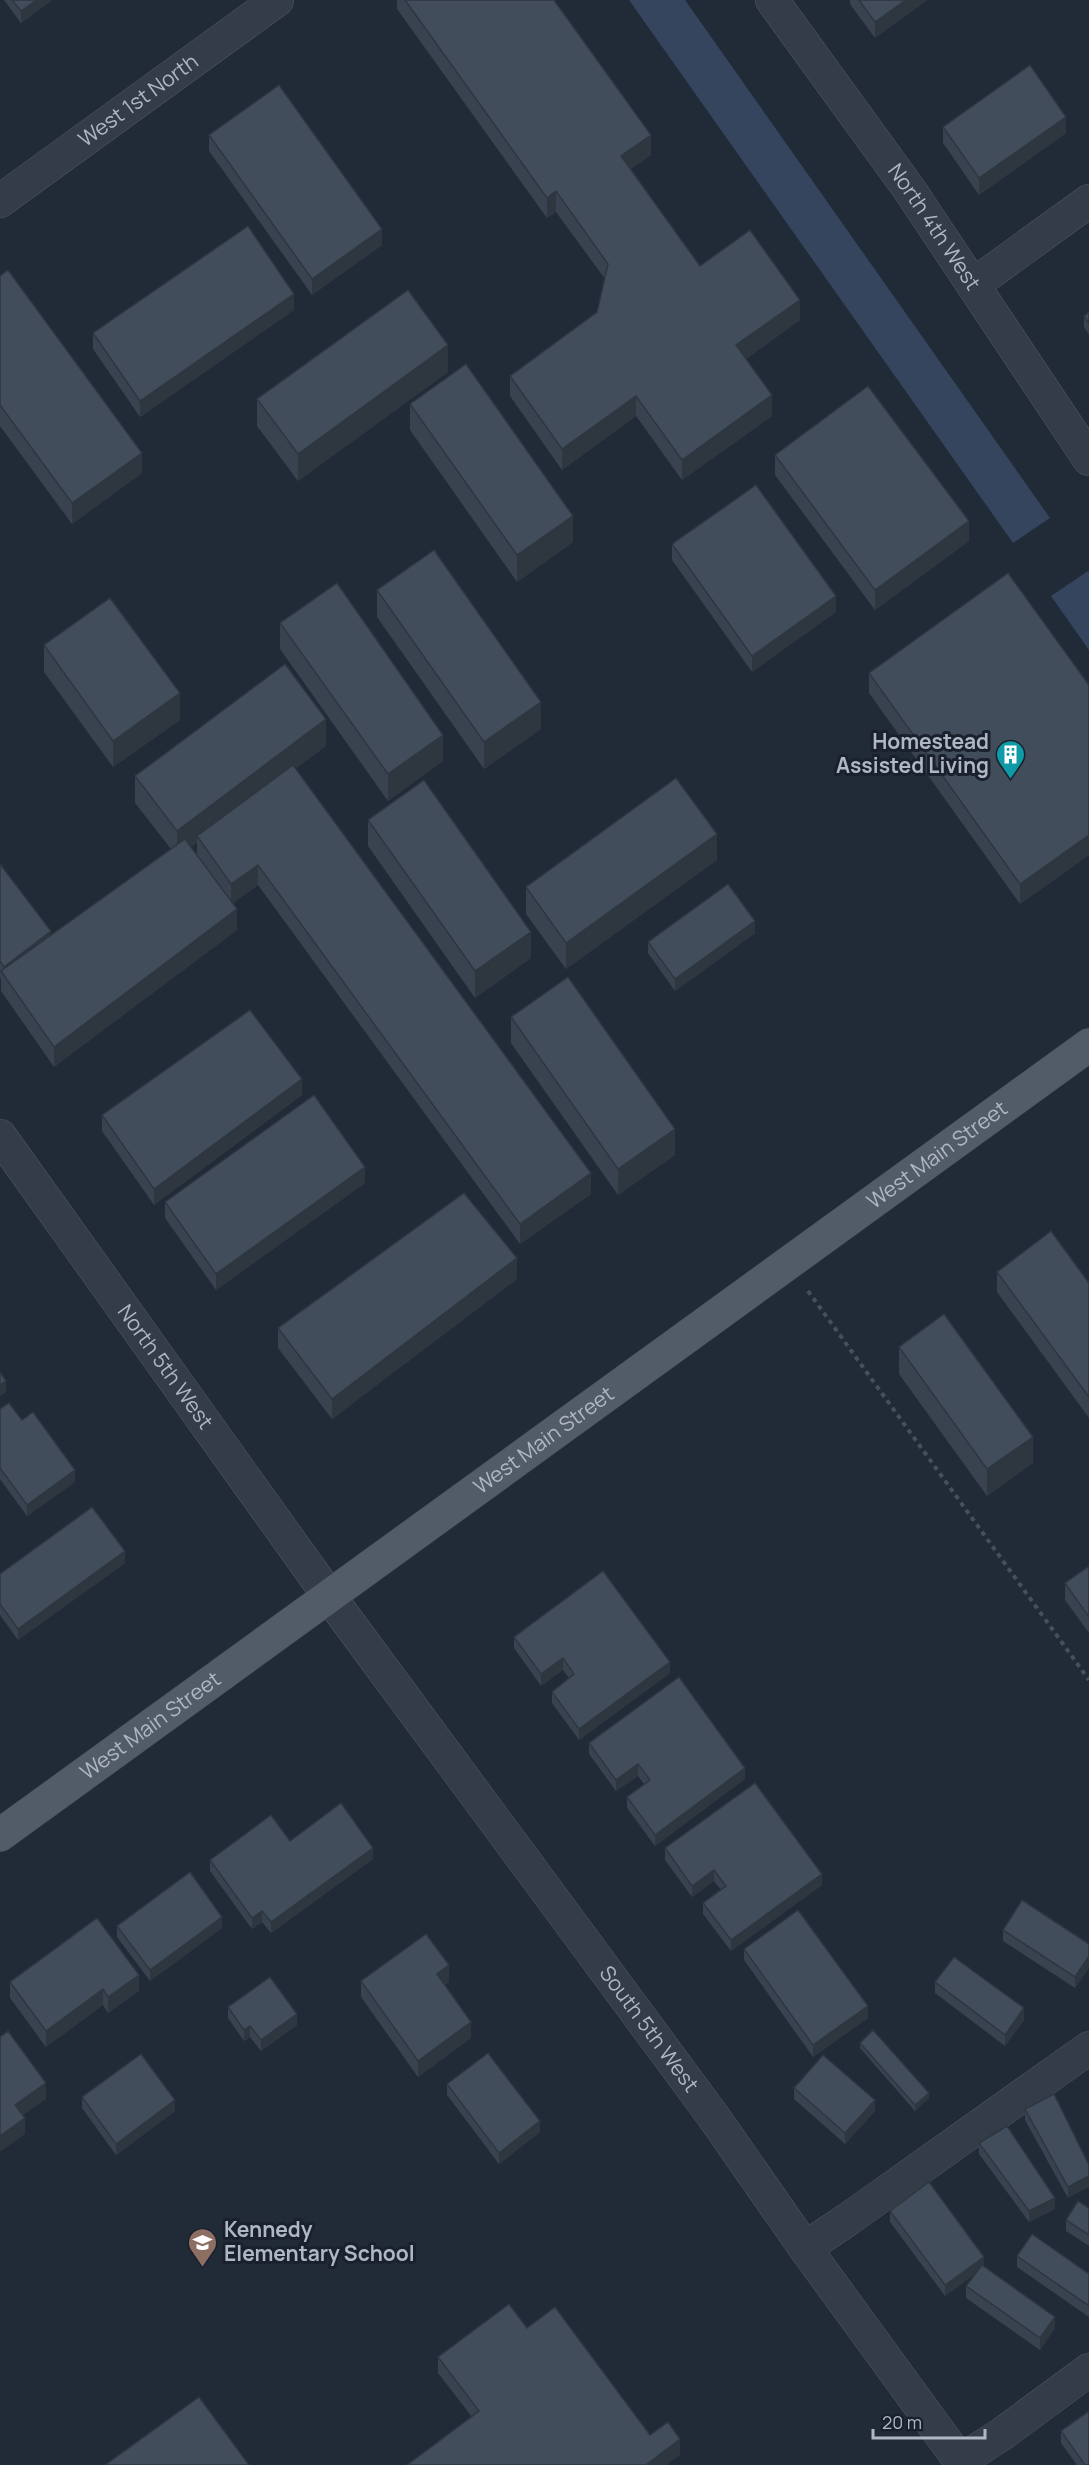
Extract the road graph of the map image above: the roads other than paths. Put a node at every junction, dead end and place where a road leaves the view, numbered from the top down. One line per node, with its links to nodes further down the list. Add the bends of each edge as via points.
1 (277, 0): 3 (street, West 1st North)
2 (772, 0): 5 (street, North 4th West, via 909,189)
3 (0, 201)
4 (1089, 201): 5 (street)
5 (973, 285): 6 (street, North 4th West)
6 (1089, 459)
7 (1089, 1045): 9 (main road, West Main Street)
8 (0, 1136): 9 (street, North 5th West)
9 (329, 1596): 10 (main road, West Main Street); 12 (street, South 5th West, via 713,2116)
10 (0, 1835)
11 (1089, 2048): 12 (street)
12 (805, 2248): 14 (street, South 5th West)
13 (1089, 2370): 14 (street)
14 (962, 2463)

